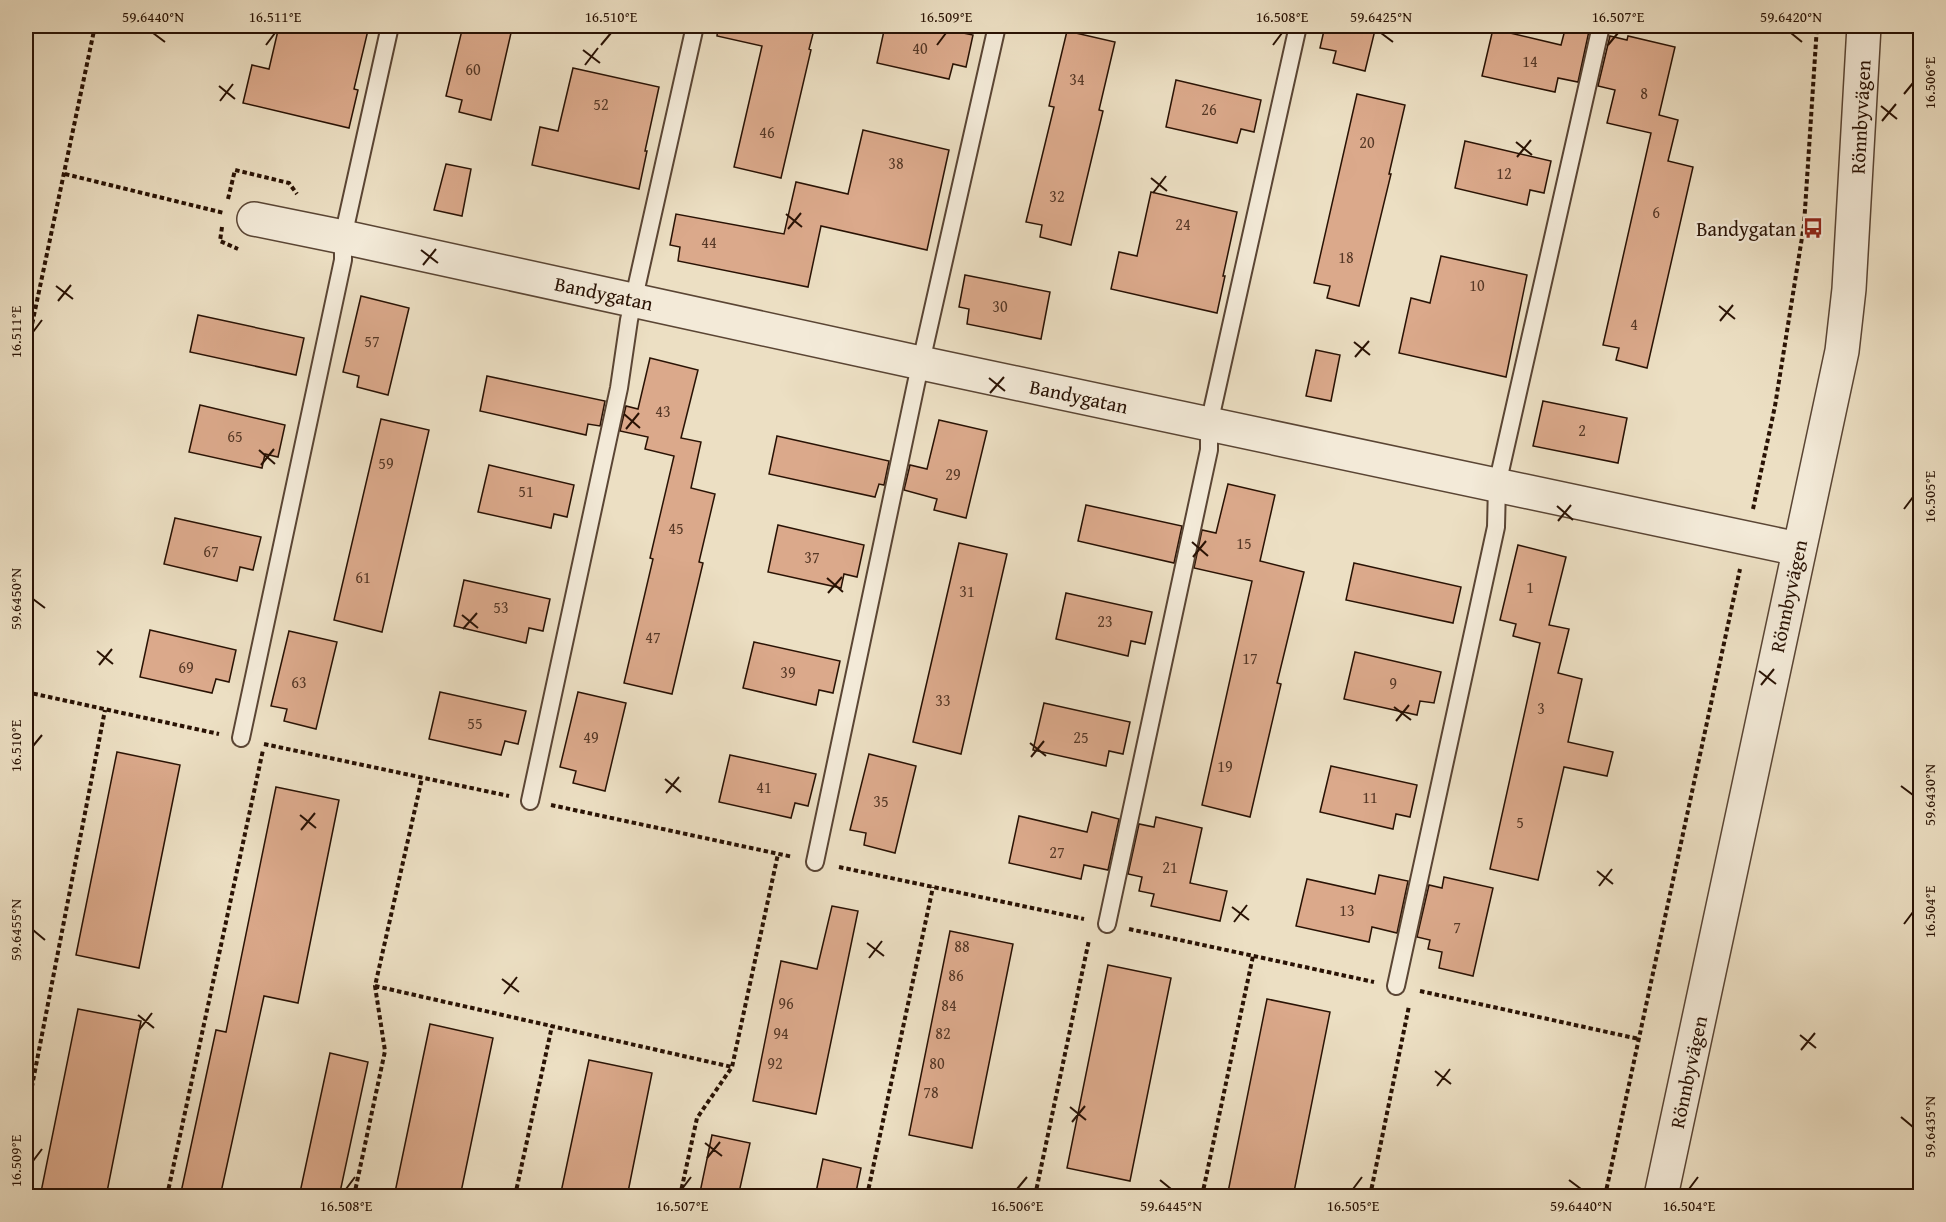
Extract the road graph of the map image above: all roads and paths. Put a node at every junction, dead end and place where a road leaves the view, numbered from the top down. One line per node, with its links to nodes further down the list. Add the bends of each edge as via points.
1 (95, 26): 10 (path)
2 (390, 26): 12 (lane)
3 (695, 26): 13 (lane)
4 (997, 26): 15 (lane)
5 (1298, 26): 16 (lane)
6 (1601, 26): 17 (lane)
7 (1804, 26): 8 (path)
8 (1817, 26)
9 (1864, 26): 18 (street, Rönnbyvägen, via 1843,340)
10 (65, 174): 11 (path); 14 (path)
11 (254, 219): 12 (street, Bandygatan)
12 (343, 237): 13 (street, Bandygatan); 20 (lane, via 343,260)
13 (633, 300): 15 (street, Bandygatan); 23 (lane, via 620,388)
14 (26, 353)
15 (921, 363): 16 (street, Bandygatan); 25 (lane)
16 (1209, 424): 17 (street, Bandygatan); 27 (lane, via 1209,450)
17 (1497, 485): 18 (street, Bandygatan); 31 (lane, via 1496,527)
18 (1798, 549): 46 (street, Rönnbyvägen)
19 (105, 710): 36 (path)
20 (241, 738)
21 (264, 744): 37 (path)
22 (422, 778): 30 (path)
23 (530, 801)
24 (778, 854): 35 (path)
25 (815, 862)
26 (933, 887): 41 (path)
27 (1107, 924)
28 (1090, 933): 42 (path)
29 (1253, 956): 43 (path)
30 (375, 986): 33 (path); 38 (path, via 385,1051)
31 (1396, 986)
32 (1410, 1001): 44 (path)
33 (552, 1026): 35 (path); 39 (path)
34 (1639, 1039): 45 (path)
35 (732, 1067): 40 (path, via 697,1118)
36 (26, 1117)
37 (167, 1197)
38 (354, 1197)
39 (515, 1197)
40 (680, 1197)
41 (867, 1197)
42 (1035, 1197)
43 (1202, 1197)
44 (1370, 1197)
45 (1605, 1197)
46 (1661, 1197)

